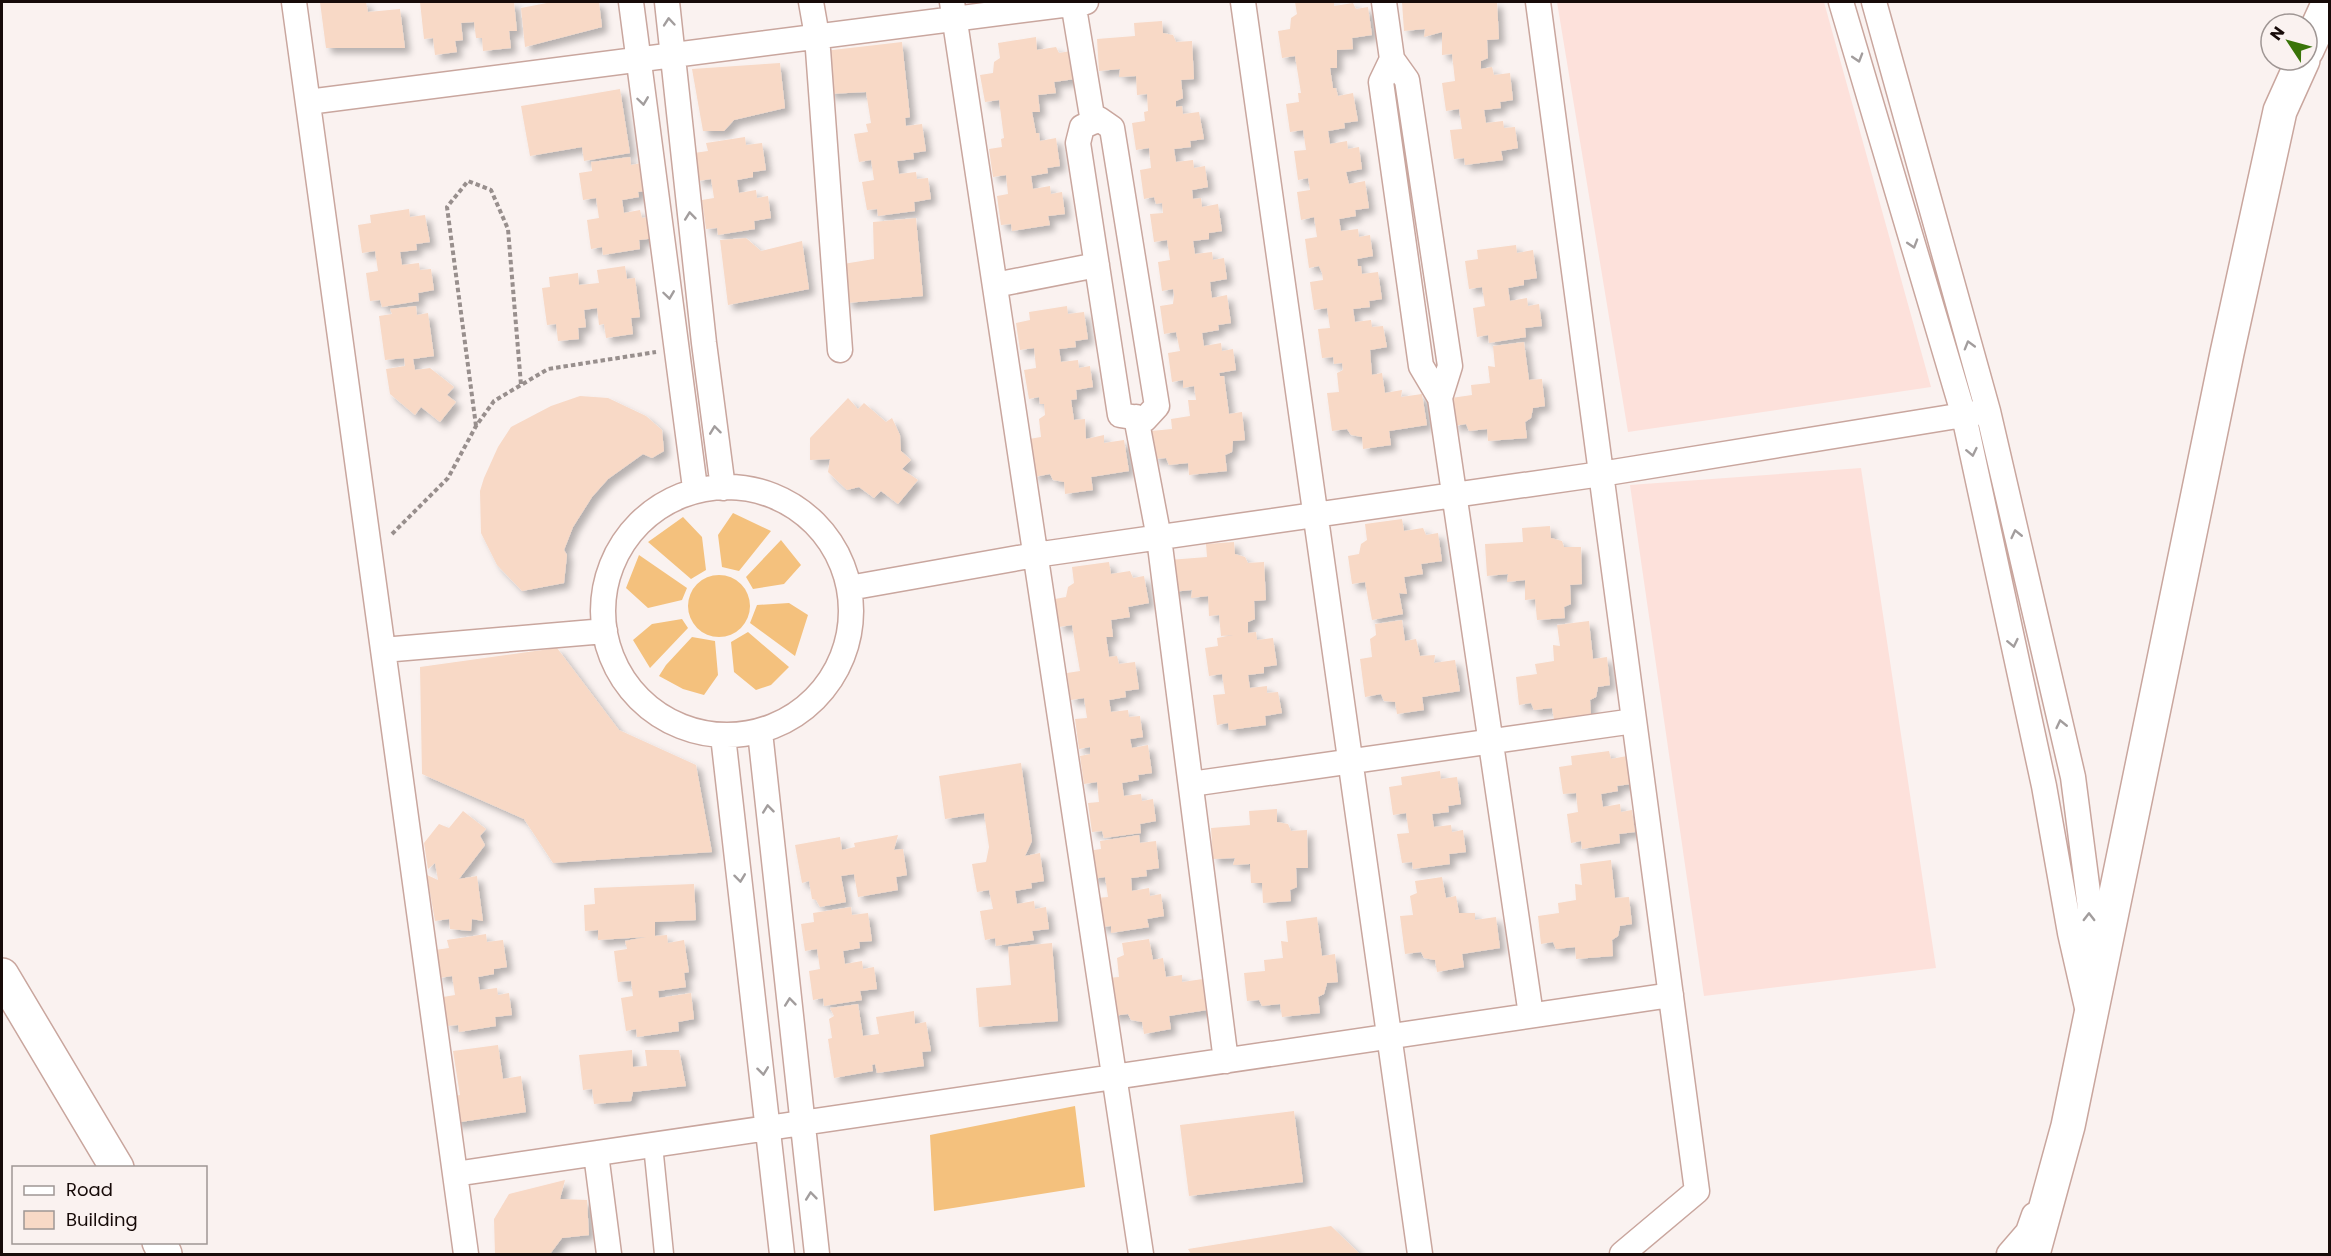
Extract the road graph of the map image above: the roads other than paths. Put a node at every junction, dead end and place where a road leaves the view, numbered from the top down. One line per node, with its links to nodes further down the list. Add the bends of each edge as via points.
1 (294, 2): 18 (street)
2 (631, 2): 16 (street)
3 (667, 2): 15 (street, one-way to 3)
4 (811, 2): 14 (street)
5 (1078, 2): 12 (street); 19 (street)
6 (1243, 2): 31 (street)
7 (1384, 2): 30 (street, via 1392,59 1382,82 1421,366 1440,398)
8 (1538, 2): 27 (street)
9 (1841, 2): 25 (street, one-way to 25)
10 (1874, 2): 25 (street, one-way to 10)
11 (2329, 2): 13 (main road)
12 (953, 10): 14 (street); 21 (street)
13 (2319, 24)
14 (817, 36): 15 (street); 24 (street)
15 (672, 55): 16 (street); 22 (street, one-way to 15)
16 (637, 60): 18 (street); 23 (street, one-way to 23)
17 (2298, 72): 46 (main road, via 2280,111)
18 (308, 102): 36 (street)
19 (1093, 122): 20 (street, via 1082,127 1078,143); 26 (street, via 1099,119 1112,128 1157,406 1145,419)
20 (1097, 265): 21 (street); 26 (street, via 1120,415)
21 (995, 285): 33 (street)
22 (704, 343): 23 (street); 29 (street, one-way to 22)
23 (676, 349): 28 (street)
24 (840, 350)
25 (1976, 413): 27 (street); 46 (street, via 2070,933)
26 (1136, 417): 32 (street)
27 (1601, 474): 30 (street); 37 (street)
28 (695, 488): 29 (street); 35 (street, via 646,518 621,546 607,579)
29 (723, 488): 34 (street, via 743,488 773,496 800,511 823,532 834,549)
30 (1455, 495): 31 (street); 40 (street)
31 (1316, 515): 32 (street); 41 (street)
32 (1159, 538): 33 (street); 42 (street)
33 (1035, 555): 34 (street); 49 (street)
34 (849, 588): 38 (street, via 850,625 841,660 822,692 794,717)
35 (605, 631): 36 (street); 39 (street, via 609,652 622,680 642,703 684,728)
36 (383, 650): 56 (street)
37 (1634, 721): 40 (street); 44 (street)
38 (760, 732): 39 (street); 50 (street, one-way to 38)
39 (723, 736): 52 (street, one-way to 52)
40 (1491, 743): 41 (street); 45 (street)
41 (1351, 760): 42 (street); 47 (street)
42 (1191, 784): 48 (street)
43 (2, 975): 55 (main road)
44 (1671, 995): 45 (street); 64 (street, via 1697,1191)
45 (1531, 1015): 47 (street)
46 (2089, 1017): 51 (main road)
47 (1390, 1036): 48 (street); 63 (street)
48 (1226, 1061): 49 (street)
49 (1114, 1077): 50 (street); 62 (street)
50 (803, 1123): 52 (street); 61 (street, one-way to 50)
51 (2068, 1126): 65 (street, via 2028,1232); 66 (main road)
52 (770, 1128): 53 (street); 60 (street)
53 (652, 1145): 54 (street); 59 (street)
54 (596, 1154): 56 (street); 58 (street)
55 (116, 1166)
56 (455, 1174): 57 (street)
57 (466, 1254)
58 (609, 1254)
59 (664, 1254)
60 (782, 1254)
61 (817, 1254)
62 (1141, 1254)
63 (1420, 1254)
64 (1622, 1254)
65 (2009, 1254)
66 (2033, 1254)

